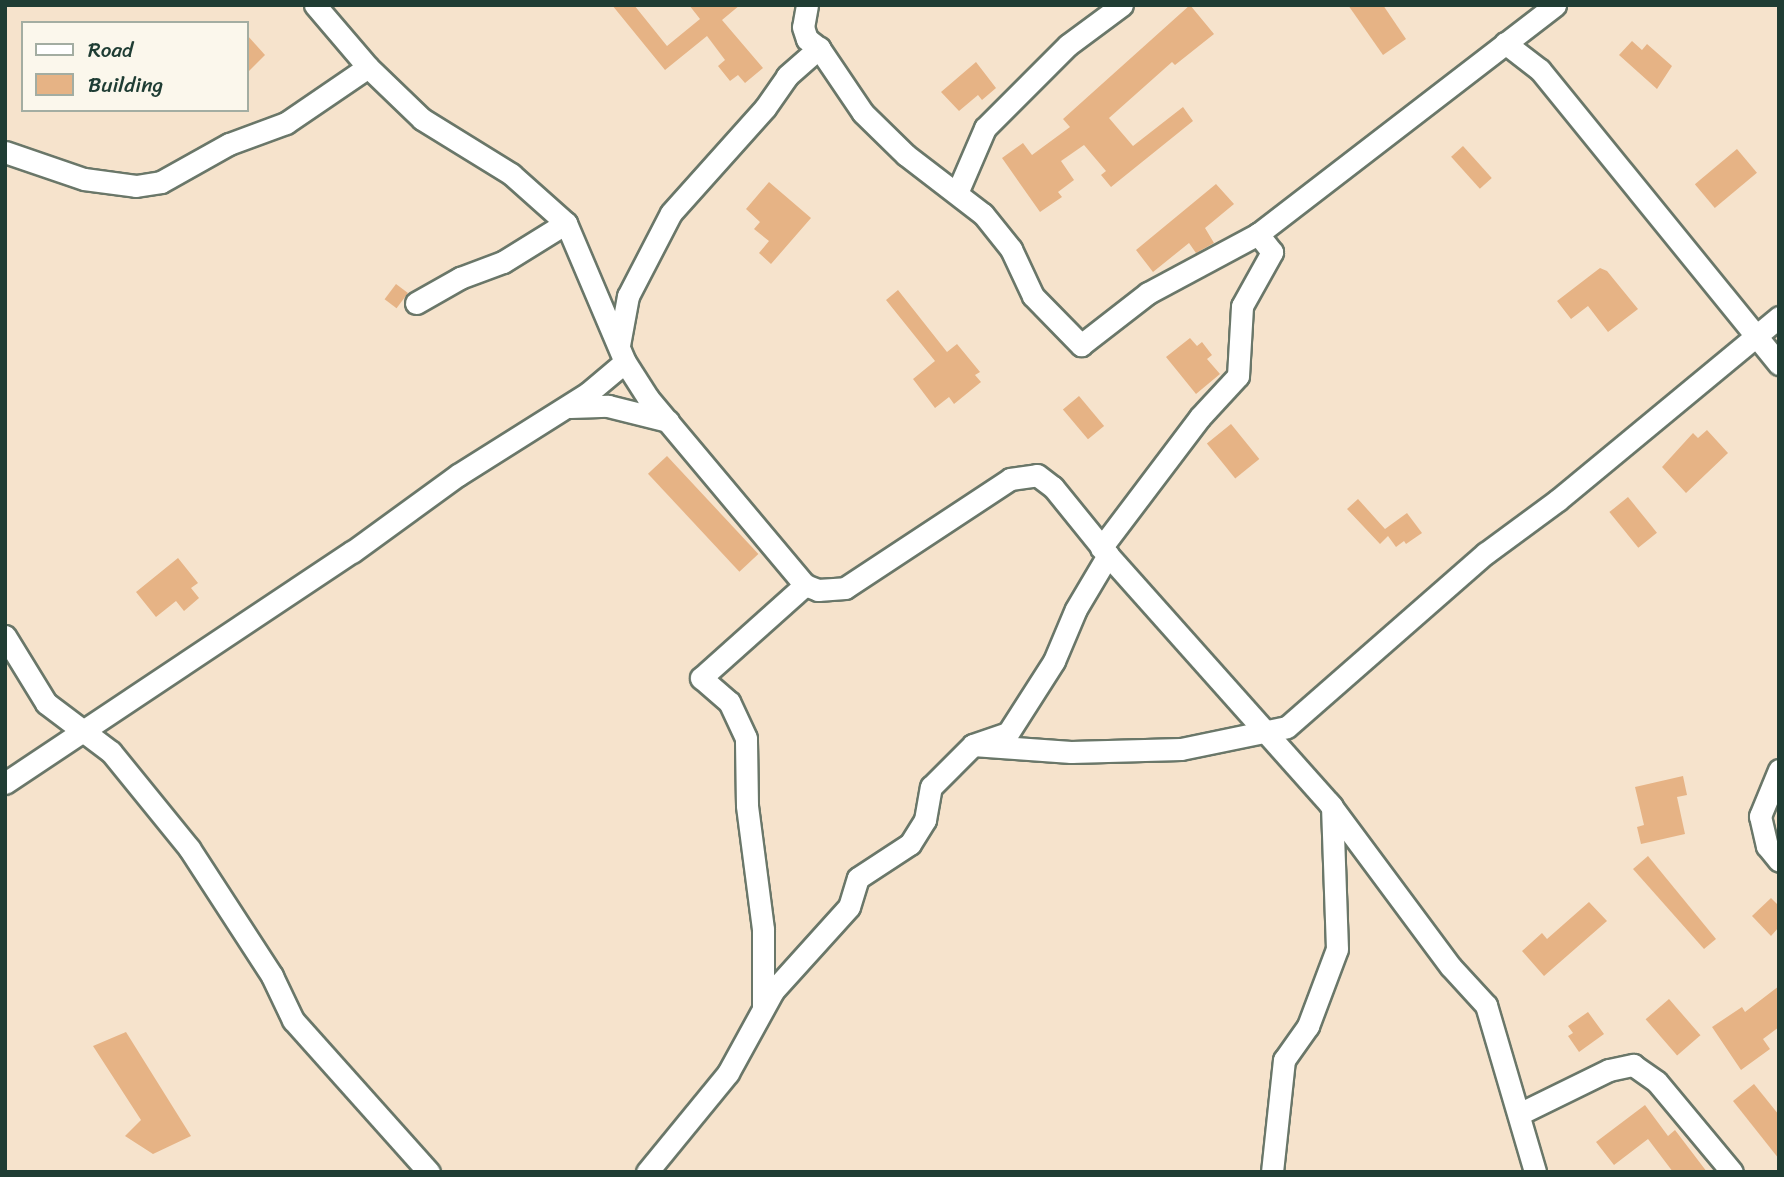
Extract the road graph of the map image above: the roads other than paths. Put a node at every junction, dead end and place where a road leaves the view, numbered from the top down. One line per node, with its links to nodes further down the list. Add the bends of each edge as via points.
1 (315, 5): 7 (street)
2 (1122, 5): 9 (street, via 1077,36 985,128)
3 (1555, 5): 5 (street)
4 (802, 8): 6 (street, via 807,39)
5 (1505, 43): 11 (street); 14 (street, via 1540,70)
6 (818, 48): 9 (street, via 863,113 906,155); 15 (street, via 787,76 765,108 671,213 628,296)
7 (368, 67): 8 (street, via 286,123 229,144 161,182 136,186 84,179); 10 (street, via 422,119 512,174)
8 (5, 152)
9 (957, 193): 11 (street, via 994,226 1033,296 1081,345 1147,293)
10 (566, 223): 12 (street, via 503,262 460,278); 15 (street)
11 (1258, 234): 19 (street, via 1272,252 1242,306 1237,331 1242,348 1238,376 1200,417)
12 (416, 303)
13 (1779, 317): 14 (street)
14 (1756, 337): 16 (street); 23 (street, via 1558,500 1486,553 1302,717)
15 (622, 355): 17 (street); 18 (street)
16 (1779, 364)
17 (564, 408): 18 (street, via 608,406); 22 (street)
18 (668, 421): 20 (street)
19 (1105, 552): 20 (street, via 1053,487 1037,475 1027,476 1006,481 845,588 818,590); 23 (street); 24 (street, via 1054,662 1008,733)
20 (805, 585): 29 (street, via 701,678 729,702 746,738 747,804 763,929)
21 (5, 636): 22 (street, via 46,704 63,719)
22 (86, 729): 26 (street); 31 (street, via 111,752 189,848 272,976 293,1020)
23 (1268, 734): 24 (street, via 1181,749 1071,752); 27 (street)
24 (973, 745): 29 (street, via 932,787 925,820 910,844 858,878 849,907 772,991)
25 (1779, 770): 28 (street, via 1760,816 1767,846)
26 (5, 783)
27 (1332, 806): 30 (street, via 1451,967 1486,1005); 33 (street, via 1337,948 1308,1026 1284,1060)
28 (1779, 860)
29 (762, 1011): 32 (street, via 728,1073)
30 (1519, 1114): 34 (street); 35 (street, via 1609,1069 1633,1065 1657,1083)
31 (429, 1172)
32 (647, 1172)
33 (1272, 1172)
34 (1535, 1172)
35 (1732, 1172)

